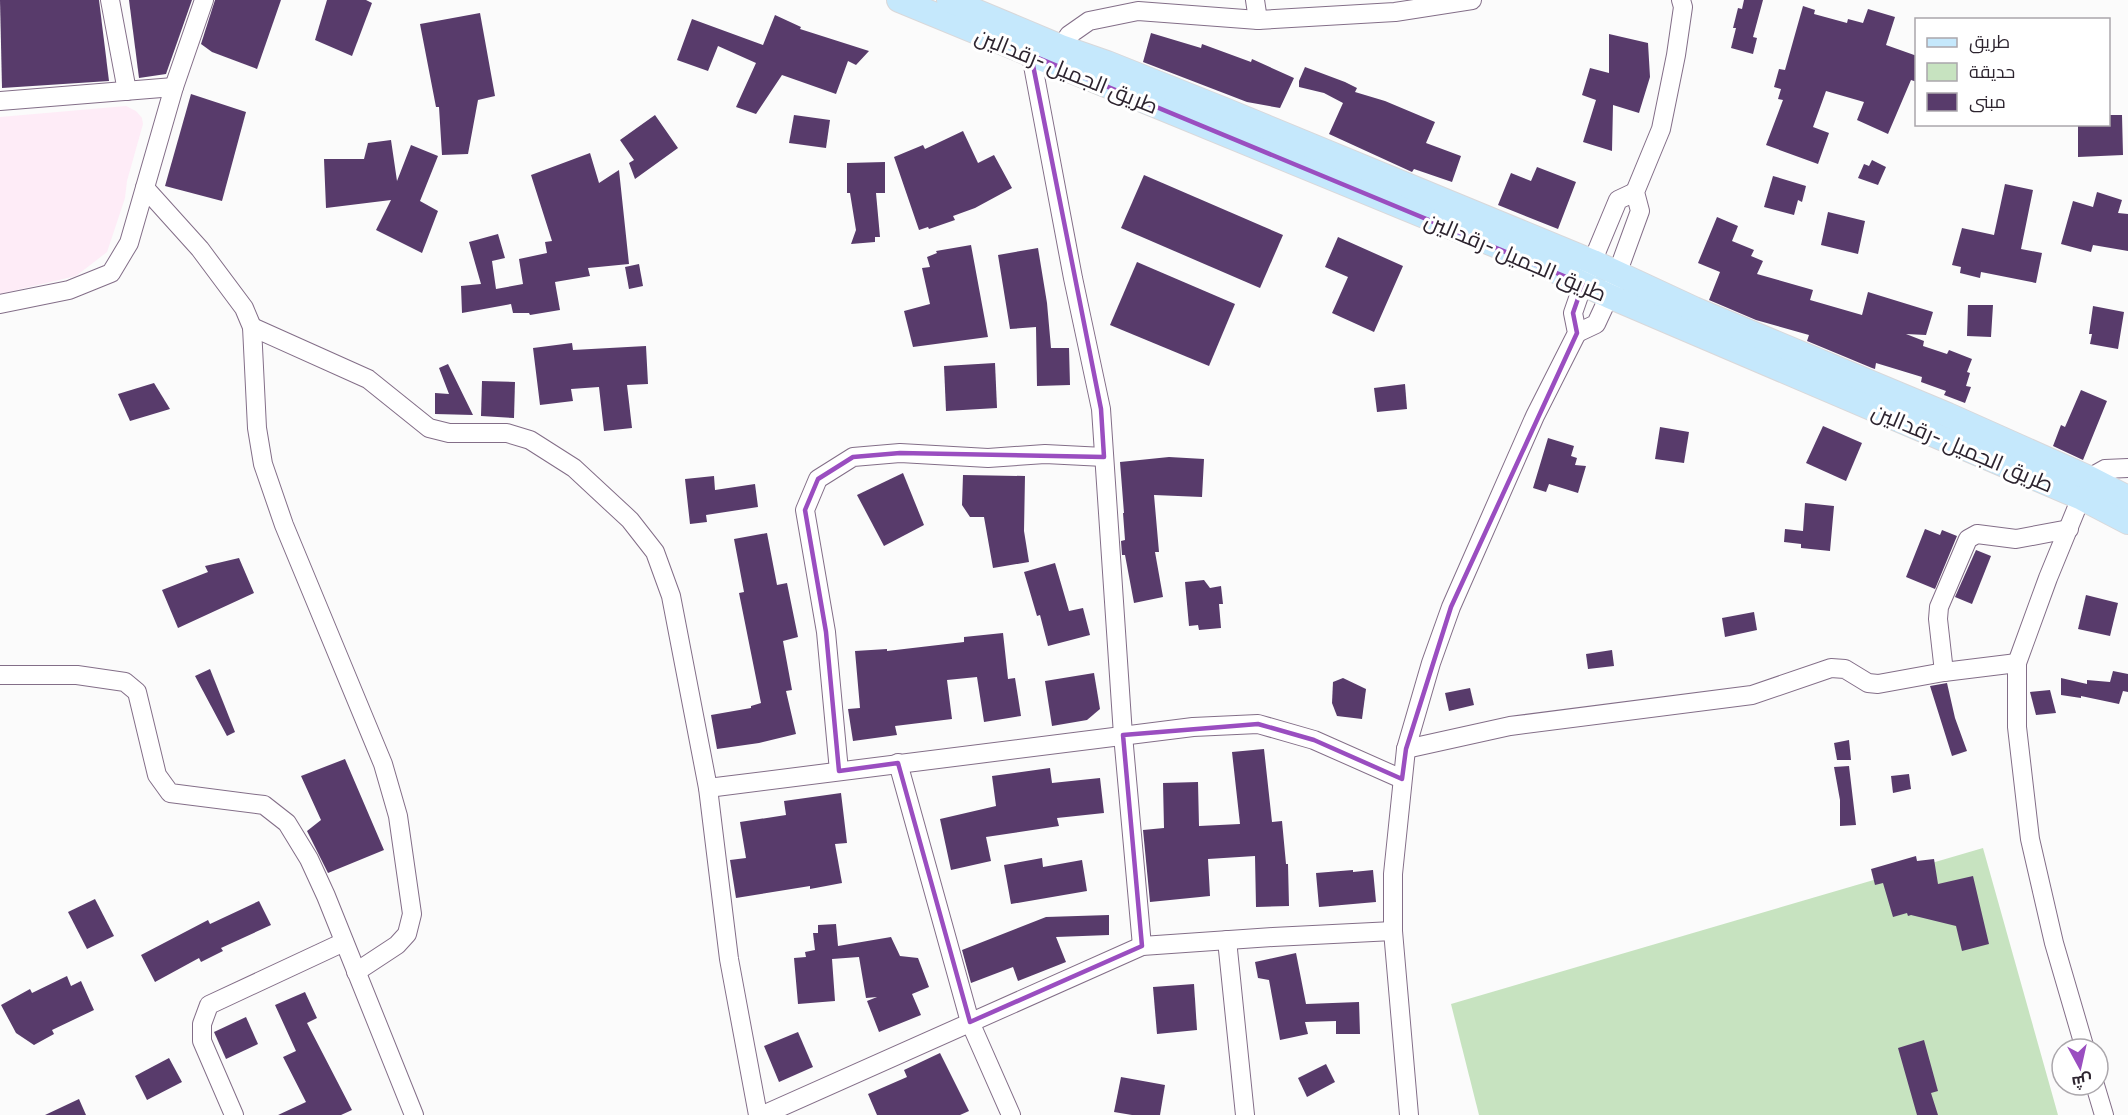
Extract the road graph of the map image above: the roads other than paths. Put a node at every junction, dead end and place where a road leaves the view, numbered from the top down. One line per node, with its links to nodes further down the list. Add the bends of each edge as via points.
1 (110, 0): 14 (street)
2 (204, 0): 13 (street)
3 (899, 0): 12 (main road, طريق الجميل -رقدالين)
4 (949, 0): 9 (main road, طريق الجميل -رقدالين)
5 (1255, 0): 10 (street)
6 (1472, 0): 8 (street)
7 (1681, 0): 17 (street, via 1676,55 1662,129)
8 (1427, 4): 10 (street, via 1395,12)
9 (974, 5): 11 (main road, طريق الجميل -رقدالين)
10 (1258, 20): 11 (street, via 1138,11 1089,21)
11 (1060, 47): 18 (main road, طريق الجميل -رقدالين, via 1227,111)
12 (1031, 55): 19 (main road, طريق الجميل -رقدالين); 24 (street, via 1101,409)
13 (174, 87): 14 (street); 16 (street)
14 (127, 91): 15 (street)
15 (0, 101)
16 (145, 188): 21 (street, via 129,243 111,273 69,290); 22 (street, via 200,249 244,308)
17 (1635, 192): 18 (street, via 1618,200); 20 (street, via 1640,211)
18 (1593, 262): 19 (street); 20 (main road, طريق الجميل -رقدالين)
19 (1583, 284): 20 (main road, طريق الجميل -رقدالين); 23 (street, via 1573,313)
20 (1613, 285): 23 (street, via 1596,324); 26 (main road, طريق الجميل -رقدالين)
21 (0, 304)
22 (252, 327): 38 (street, via 368,379 429,428 448,434 507,433 530,440 574,468 630,519 655,552 671,596); 43 (street, via 257,428 263,464 284,525 383,764 398,816 412,914 406,934 397,945)
23 (1577, 333): 34 (street, via 1535,416 1451,607)
24 (1104, 457): 33 (street); 36 (street, via 1045,454 988,458 900,453 854,457 818,479 805,510 826,632)
25 (2128, 468): 26 (street, via 2105,469)
26 (2086, 488): 27 (main road, طريق الجميل -رقدالين); 28 (main road, طريق الجميل -رقدالين); 29 (street)
27 (2128, 498)
28 (2128, 522)
29 (2068, 529): 30 (street); 31 (street, via 2016,539 1977,534 1968,538 1939,607)
30 (2017, 663): 31 (street); 45 (street, via 2017,728 2030,839 2054,944)
31 (1944, 672): 34 (street, via 1878,684 1868,683 1845,669 1831,668 1752,695 1510,726)
32 (0, 675): 41 (street, via 77,675 125,682 137,692 157,775 170,793 264,806 287,823 309,860)
33 (1123, 735): 35 (street); 37 (street, via 1258,724 1314,740); 42 (street)
34 (1406, 750): 37 (street)
35 (898, 763): 36 (street); 44 (street)
36 (839, 771): 38 (street)
37 (1402, 779): 39 (street, via 1393,874)
38 (708, 788): 49 (street, via 729,959)
39 (1393, 932): 40 (street); 53 (street)
40 (1227, 940): 42 (street); 52 (street)
41 (344, 942): 43 (street); 47 (street, via 209,1005 202,1024 202,1041)
42 (1142, 946): 44 (street)
43 (356, 972): 48 (street)
44 (970, 1022): 50 (street); 51 (street)
45 (2081, 1037)
46 (2099, 1097): 54 (street)
47 (234, 1115)
48 (414, 1115)
49 (758, 1115)
50 (763, 1115)
51 (1011, 1115)
52 (1245, 1115)
53 (1409, 1115)
54 (2104, 1115)

